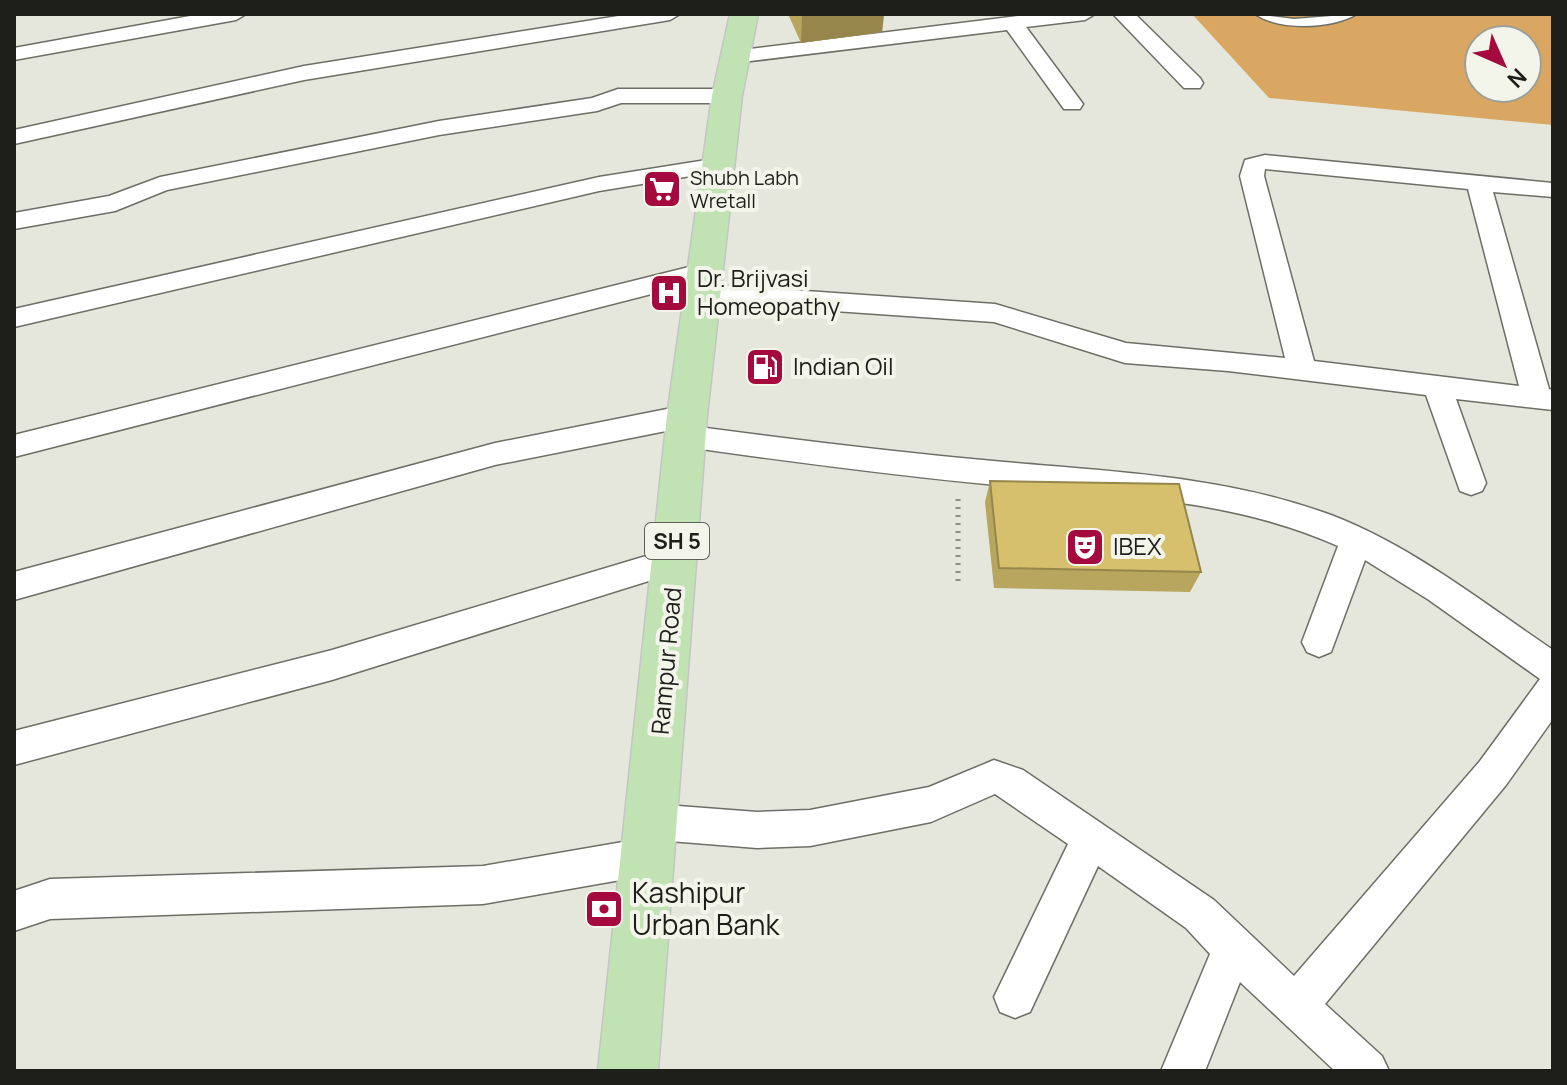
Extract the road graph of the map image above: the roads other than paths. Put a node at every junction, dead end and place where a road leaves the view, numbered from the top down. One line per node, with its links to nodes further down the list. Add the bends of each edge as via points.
1 (236, 14): 9 (street)
2 (670, 14): 13 (street, via 304,73)
3 (744, 14): 10 (main road, Rampur Road / SH 5)
4 (1085, 14): 8 (street)
5 (1123, 14): 11 (street)
6 (1260, 14): 7 (lane, via 1286,24)
7 (1352, 14)
8 (1013, 24): 10 (street); 12 (street)
9 (14, 54)
10 (731, 76): 14 (main road, Rampur Road / SH 5); 17 (street, via 175,181 115,203)
11 (1192, 83)
12 (1072, 104)
13 (14, 137)
14 (719, 165): 18 (main road, Rampur Road / SH 5); 19 (street, via 599,184)
15 (1478, 182): 16 (street); 20 (street, via 1253,165); 22 (street)
16 (1553, 190)
17 (14, 221)
18 (704, 283): 20 (street, via 995,313 1125,353); 23 (main road, Rampur Road / SH 5); 24 (street)
19 (14, 318)
20 (1302, 370): 21 (street)
21 (1437, 386): 22 (street); 25 (street)
22 (1545, 399)
23 (687, 426): 26 (street, via 840,458 1184,488 1252,501); 27 (main road, Rampur Road / SH 5); 28 (street, via 495,454)
24 (14, 446)
25 (1471, 483)
26 (1356, 542): 29 (street); 30 (street, via 1388,557)
27 (676, 560): 32 (street, via 332,665); 33 (main road, Rampur Road / SH 5)
28 (14, 586)
29 (1319, 642)
30 (1553, 669)
31 (1553, 690): 38 (street, via 1493,773)
32 (14, 748)
33 (651, 839): 34 (street, via 810,828 931,804 994,777 1010,782); 35 (street, via 483,885 50,899); 39 (main road, Rampur Road / SH 5)
34 (1090, 840): 36 (street, via 1200,914); 37 (street)
35 (14, 911)
36 (1233, 948): 38 (street); 40 (street)
37 (1015, 997)
38 (1295, 1007): 41 (street)
39 (628, 1071)
40 (1183, 1071)
41 (1367, 1071)

